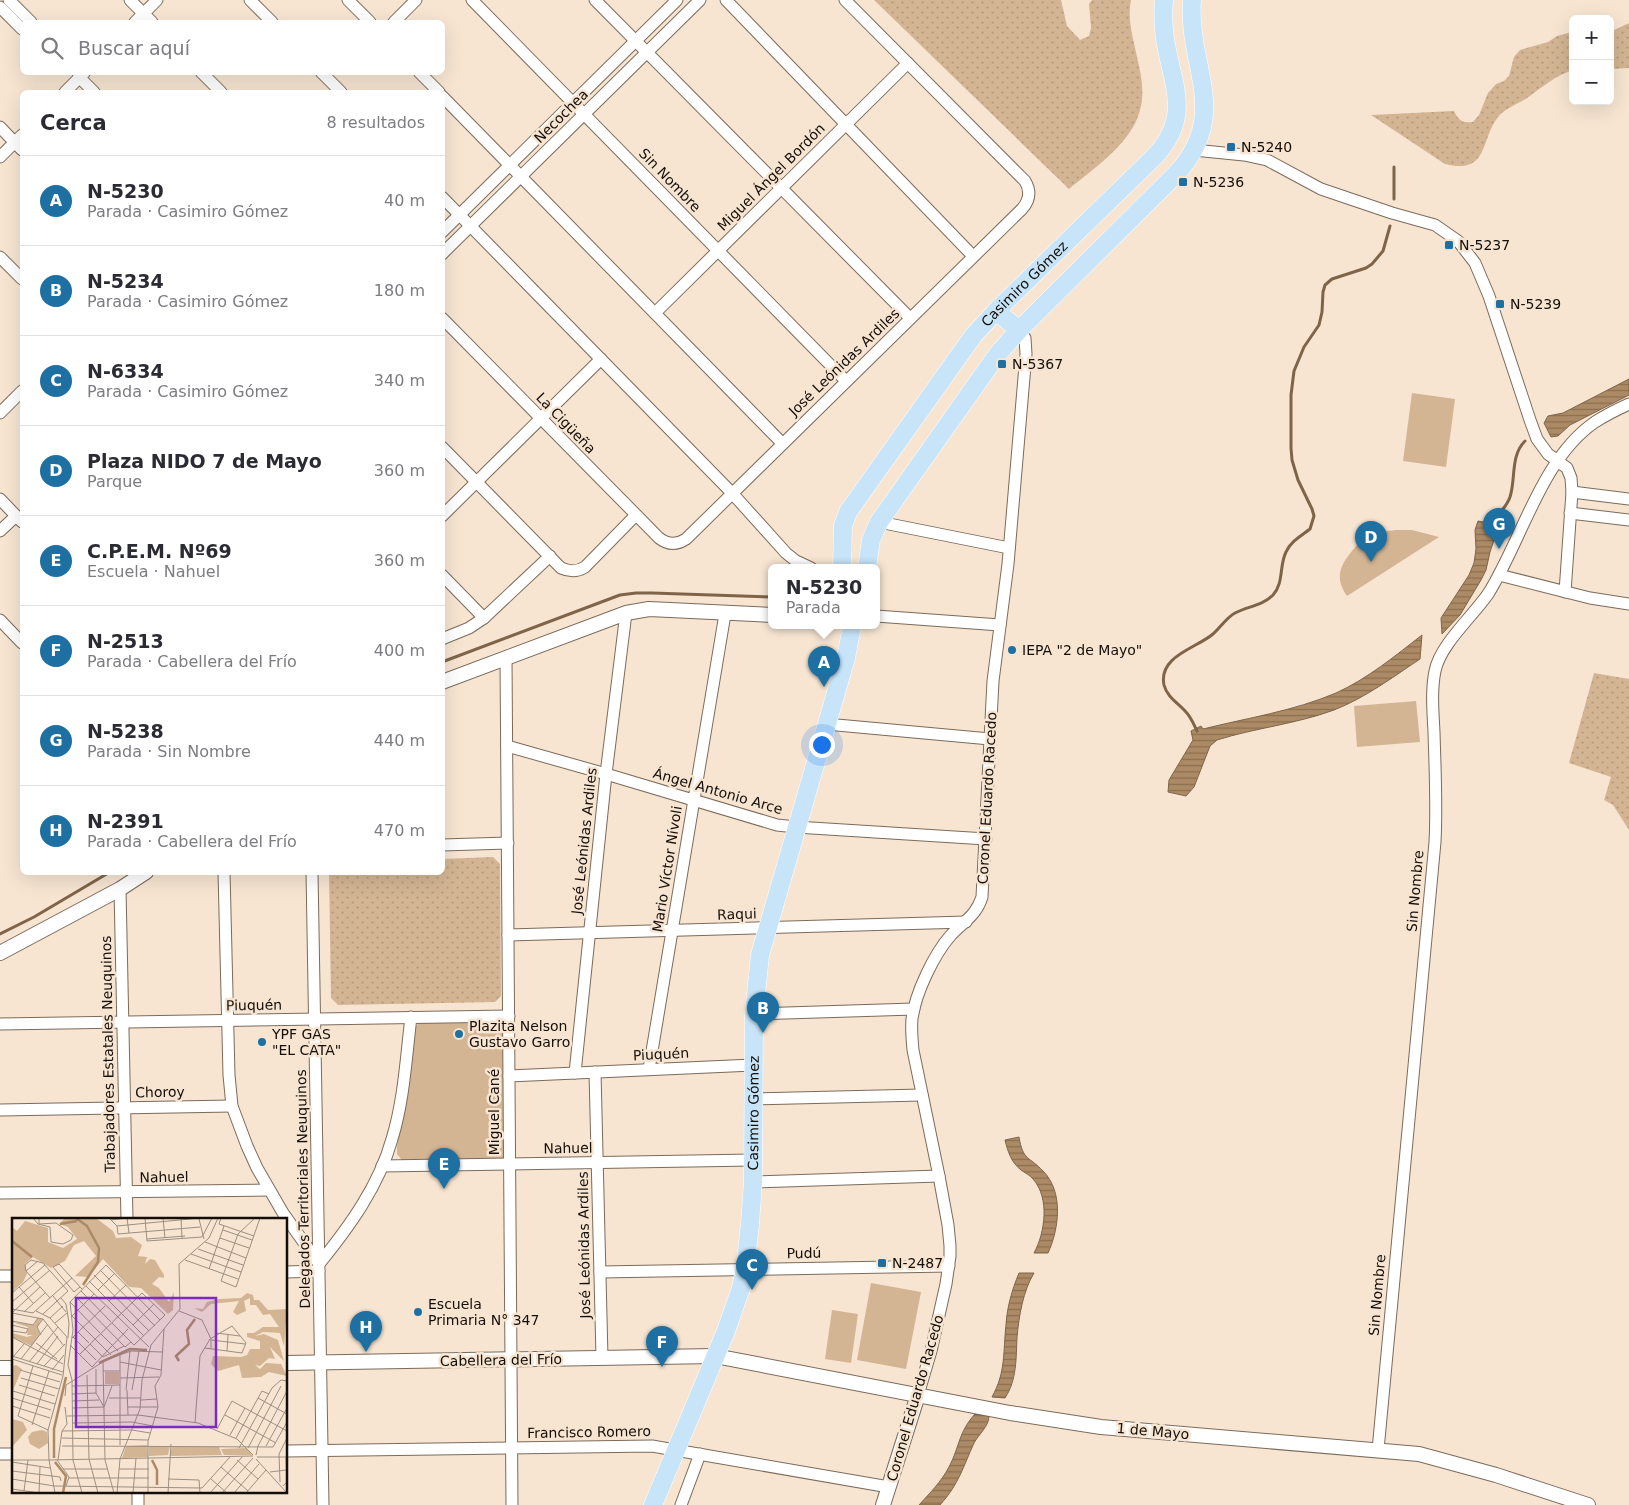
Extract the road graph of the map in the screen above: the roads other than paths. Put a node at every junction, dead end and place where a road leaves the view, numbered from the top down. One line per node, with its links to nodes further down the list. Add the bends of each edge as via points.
1 (9, 0): 17 (street)
2 (130, 0): 16 (street)
3 (158, 0): 16 (street)
4 (250, 0): 20 (street)
5 (348, 0): 21 (street)
6 (416, 0): 22 (street)
7 (472, 0): 40 (street, Sin Nombre)
8 (595, 0): 24 (street)
9 (678, 0): 24 (street, Necochea)
10 (700, 0): 27 (street, Necochea)
11 (726, 0): 42 (street)
12 (845, 0): 28 (street)
13 (1164, 0): 26 (main road, Casimiro Gómez)
14 (1192, 0): 25 (main road, Casimiro Gómez)
15 (0, 7): 23 (street)
16 (144, 14): 18 (street); 19 (street)
17 (29, 20)
18 (137, 20)
19 (150, 20)
20 (270, 20)
21 (368, 20)
22 (396, 20)
23 (20, 27)
24 (636, 41): 27 (street); 40 (street, Necochea)
25 (1196, 47): 26 (main road); 45 (main road, Casimiro Gómez, via 1205,110 1204,124)
26 (1166, 48): 59 (main road, Casimiro Gómez, via 1177,106 1176,121 1165,144)
27 (647, 52): 41 (street, Necochea); 49 (street)
28 (908, 63): 42 (street, Miguel Ángel Bordón); 56 (street, José Leónidas Ardiles, via 1025,181 1030,192 1026,204)
29 (80, 75): 34 (street)
30 (82, 75): 35 (street)
31 (204, 75): 36 (street)
32 (323, 75): 37 (street)
33 (422, 75): 38 (street)
34 (67, 90)
35 (93, 90)
36 (219, 90)
37 (332, 90)
38 (437, 90)
39 (445, 99): 47 (street)
40 (573, 103): 41 (street, Sin Nombre); 47 (street, Necochea)
41 (584, 114): 48 (street, Necochea); 55 (street, Sin Nombre)
42 (846, 124): 49 (street, Miguel Ángel Bordón); 56 (street)
43 (0, 127): 44 (street)
44 (20, 142): 46 (street)
45 (1194, 150): 63 (main road, Casimiro Gómez, via 1177,173); 72 (street, via 1267,160 1320,189 1435,225 1458,240 1475,263 1490,296 1537,439)
46 (0, 158)
47 (510, 165): 48 (street); 51 (street, Necochea)
48 (521, 176): 52 (street, Necochea); 60 (street)
49 (781, 188): 55 (street, Miguel Ángel Bordón); 61 (street)
50 (445, 200): 51 (street)
51 (460, 214): 52 (street); 53 (street, Necochea)
52 (471, 226): 54 (street, Necochea); 64 (street)
53 (445, 229)
54 (445, 251)
55 (718, 251): 60 (street, Miguel Ángel Bordón); 65 (street, Sin Nombre)
56 (973, 256): 61 (street, José Leónidas Ardiles)
57 (0, 257): 58 (street)
58 (20, 277)
59 (996, 311): 63 (main road); 89 (main road, Casimiro Gómez, via 963,349 848,512 843,526)
60 (655, 313): 70 (street)
61 (910, 318): 65 (street, José Leónidas Ardiles)
62 (445, 321): 69 (street, La Cigüeña)
63 (1019, 330): 83 (main road, Casimiro Gómez, via 986,370); 86 (street, Coronel Eduardo Racedo, via 1025,338 1026,349)
64 (601, 359): 69 (street); 75 (street)
65 (846, 381): 70 (street, José Leónidas Ardiles)
66 (20, 396): 68 (street)
67 (1627, 406): 72 (street, Sin Nombre, via 1590,426)
68 (0, 413)
69 (541, 419): 73 (street); 80 (street, La Cigüeña)
70 (782, 443): 75 (street, José Leónidas Ardiles)
71 (445, 450): 73 (street)
72 (1558, 461): 74 (street, via 1569,472); 91 (street, Sin Nombre)
73 (477, 482): 78 (street); 87 (street)
74 (1572, 492): 76 (street); 79 (street)
75 (732, 493): 85 (street, José Leónidas Ardiles, via 686,539); 88 (street, via 786,553)
76 (1629, 498)
77 (0, 499): 81 (street)
78 (445, 513)
79 (1570, 513): 82 (street); 93 (street)
80 (636, 516): 85 (street, La Cigüeña, via 659,538); 87 (street, via 579,570 561,568)
81 (20, 519): 84 (street)
82 (1629, 520)
83 (879, 522): 86 (street); 90 (main road, Casimiro Gómez, via 871,540)
84 (0, 531)
85 (671, 544)
86 (1009, 548): 101 (street, Coronel Eduardo Racedo)
87 (550, 556): 99 (street)
88 (802, 564)
89 (842, 564)
90 (867, 564)
91 (1498, 575): 93 (street); 171 (street, Sin Nombre, via 1479,606 1439,657 1433,681 1435,842)
92 (445, 578): 99 (street)
93 (1566, 592): 94 (street)
94 (1629, 604)
95 (626, 612): 96 (street, via 649,609); 105 (street); 110 (street, José Leónidas Ardiles)
96 (725, 614): 97 (street); 111 (street, Mario Víctor Nívoli)
97 (768, 615)
98 (880, 616): 101 (street)
99 (484, 618): 103 (street)
100 (0, 620): 104 (street)
101 (1000, 626): 108 (street, Coronel Eduardo Racedo)
102 (851, 629): 107 (main road, Casimiro Gómez)
103 (445, 638)
104 (20, 641)
105 (506, 658): 106 (street); 109 (street, Miguel Cané)
106 (445, 681)
107 (826, 724): 108 (street); 112 (main road, Casimiro Gómez)
108 (990, 739): 113 (street, Coronel Eduardo Racedo)
109 (507, 746): 110 (street, Ángel Antonio Arce); 114 (street, Miguel Cané)
110 (606, 774): 111 (street, Ángel Antonio Arce); 123 (street, José Leónidas Ardiles)
111 (694, 801): 112 (street, Ángel Antonio Arce, via 768,823); 122 (street, Mario Víctor Nívoli)
112 (796, 827): 113 (street, Ángel Antonio Arce); 121 (main road, Casimiro Gómez)
113 (986, 839): 120 (street, Coronel Eduardo Racedo, via 982,896 976,911)
114 (508, 843): 115 (street); 124 (street, Miguel Cané)
115 (445, 845)
116 (142, 875): 119 (street)
117 (224, 875): 131 (street)
118 (312, 875): 130 (street, Delegados Territoriales Neuquinos)
119 (120, 890): 125 (street); 132 (street, Trabajadores Estatales Neuquinos)
120 (966, 922): 121 (street, Raqui); 126 (street, Coronel Eduardo Racedo, via 952,934 937,955)
121 (767, 928): 122 (street, Raqui); 127 (main road, Casimiro Gómez, via 757,969)
122 (672, 931): 123 (street, Raqui); 135 (street, Mario Víctor Nívoli)
123 (590, 933): 124 (street, Raqui); 137 (street, José Leónidas Ardiles)
124 (508, 935): 128 (street, Miguel Cané)
125 (0, 953)
126 (914, 1008): 127 (street); 139 (street, Coronel Eduardo Racedo, via 912,1039)
127 (754, 1014): 134 (main road, Casimiro Gómez)
128 (509, 1016): 129 (street, Piuquén); 138 (street, Miguel Cané)
129 (411, 1017): 130 (street, Piuquén); 147 (street, via 396,1125)
130 (315, 1019): 131 (street, Piuquén); 157 (street, Delegados Territoriales Neuquinos)
131 (227, 1020): 132 (street, Piuquén); 141 (street)
132 (122, 1022): 133 (street, Piuquén); 142 (street, Trabajadores Estatales Neuquinos)
133 (0, 1024)
134 (754, 1064): 135 (street, Piuquén); 140 (main road, Casimiro Gómez)
135 (649, 1069): 136 (street, Piuquén)
136 (595, 1072): 137 (street, Piuquén); 145 (street, José Leónidas Ardiles)
137 (575, 1073): 138 (street, Piuquén)
138 (509, 1076): 146 (street, Miguel Cané)
139 (922, 1095): 140 (street); 148 (street, Coronel Eduardo Racedo)
140 (753, 1099): 144 (main road, Casimiro Gómez)
141 (232, 1106): 142 (street, Choroy); 150 (street)
142 (124, 1108): 143 (street, Choroy); 151 (street, Trabajadores Estatales Neuquinos)
143 (0, 1110)
144 (753, 1160): 145 (street, Nahuel); 149 (main road, Casimiro Gómez)
145 (597, 1163): 146 (street, Nahuel); 160 (street, José Leónidas Ardiles)
146 (510, 1164): 147 (street, Nahuel); 163 (street, Miguel Cané)
147 (382, 1166): 157 (street, via 356,1215)
148 (939, 1176): 149 (street); 156 (street, Coronel Eduardo Racedo, via 950,1235)
149 (753, 1182): 158 (main road, Casimiro Gómez)
150 (268, 1190): 151 (street, Nahuel); 154 (street)
151 (125, 1192): 152 (street, Nahuel); 153 (street, Trabajadores Estatales Neuquinos)
152 (0, 1193)
153 (127, 1218)
154 (285, 1218)
155 (288, 1222): 157 (street)
156 (949, 1266): 158 (street, Pudú); 166 (street, Coronel Eduardo Racedo)
157 (319, 1268): 159 (street); 165 (street, Delegados Territoriales Neuquinos)
158 (745, 1269): 160 (street, Pudú); 161 (main road, Casimiro Gómez, via 734,1311)
159 (288, 1272)
160 (600, 1272): 162 (street, José Leónidas Ardiles)
161 (715, 1356): 162 (street, Cabellera del Frío); 166 (street, 1 de Mayo); 170 (main road, Casimiro Gómez)
162 (602, 1358): 163 (street, Cabellera del Frío)
163 (511, 1360): 165 (street, Cabellera del Frío); 167 (street, Miguel Cané)
164 (288, 1363): 165 (street, Cabellera del Frío)
165 (321, 1363): 169 (street, Delegados Territoriales Neuquinos)
166 (918, 1395): 171 (street, 1 de Mayo, via 1101,1427); 173 (street, Coronel Eduardo Racedo)
167 (512, 1448): 169 (street, Francisco Romero); 170 (street, Francisco Romero, via 644,1446); 177 (street, Miguel Cané)
168 (288, 1450): 169 (street, Francisco Romero)
169 (322, 1450): 176 (street, Delegados Territoriales Neuquinos)
170 (676, 1450): 172 (street, Francisco Romero); 178 (main road, Casimiro Gómez)
171 (1378, 1450): 181 (street, 1 de Mayo, via 1434,1457)
172 (700, 1454): 173 (street, Francisco Romero); 179 (street)
173 (889, 1487): 180 (street, Coronel Eduardo Racedo)
174 (138, 1492): 175 (street)
175 (138, 1505)
176 (324, 1505)
177 (512, 1505)
178 (653, 1505)
179 (681, 1505)
180 (883, 1505)
181 (1588, 1505)

